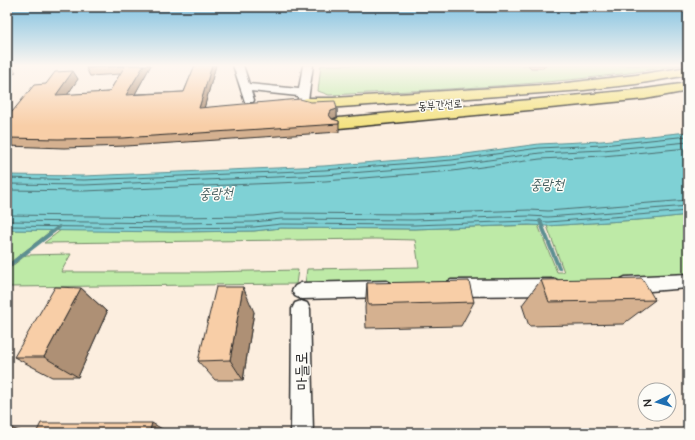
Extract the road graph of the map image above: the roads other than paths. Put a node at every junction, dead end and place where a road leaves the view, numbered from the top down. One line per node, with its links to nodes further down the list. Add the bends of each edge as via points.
1 (305, 86): 7 (street)
2 (579, 86): 7 (highway, via 312,104 306,103)
3 (640, 86): 9 (highway, 동부간선로, via 337,118)
4 (245, 87): 7 (street); 8 (street)
5 (688, 88): 9 (highway, 동부간선로)
6 (688, 95): 9 (highway, via 628,104 467,117)
7 (303, 97)
8 (249, 100)
9 (394, 119)
10 (688, 281): 11 (street)
11 (610, 286)
12 (572, 287): 13 (street)
13 (438, 288)
14 (406, 289): 15 (street, 마들로, via 301,300)
15 (302, 433)

